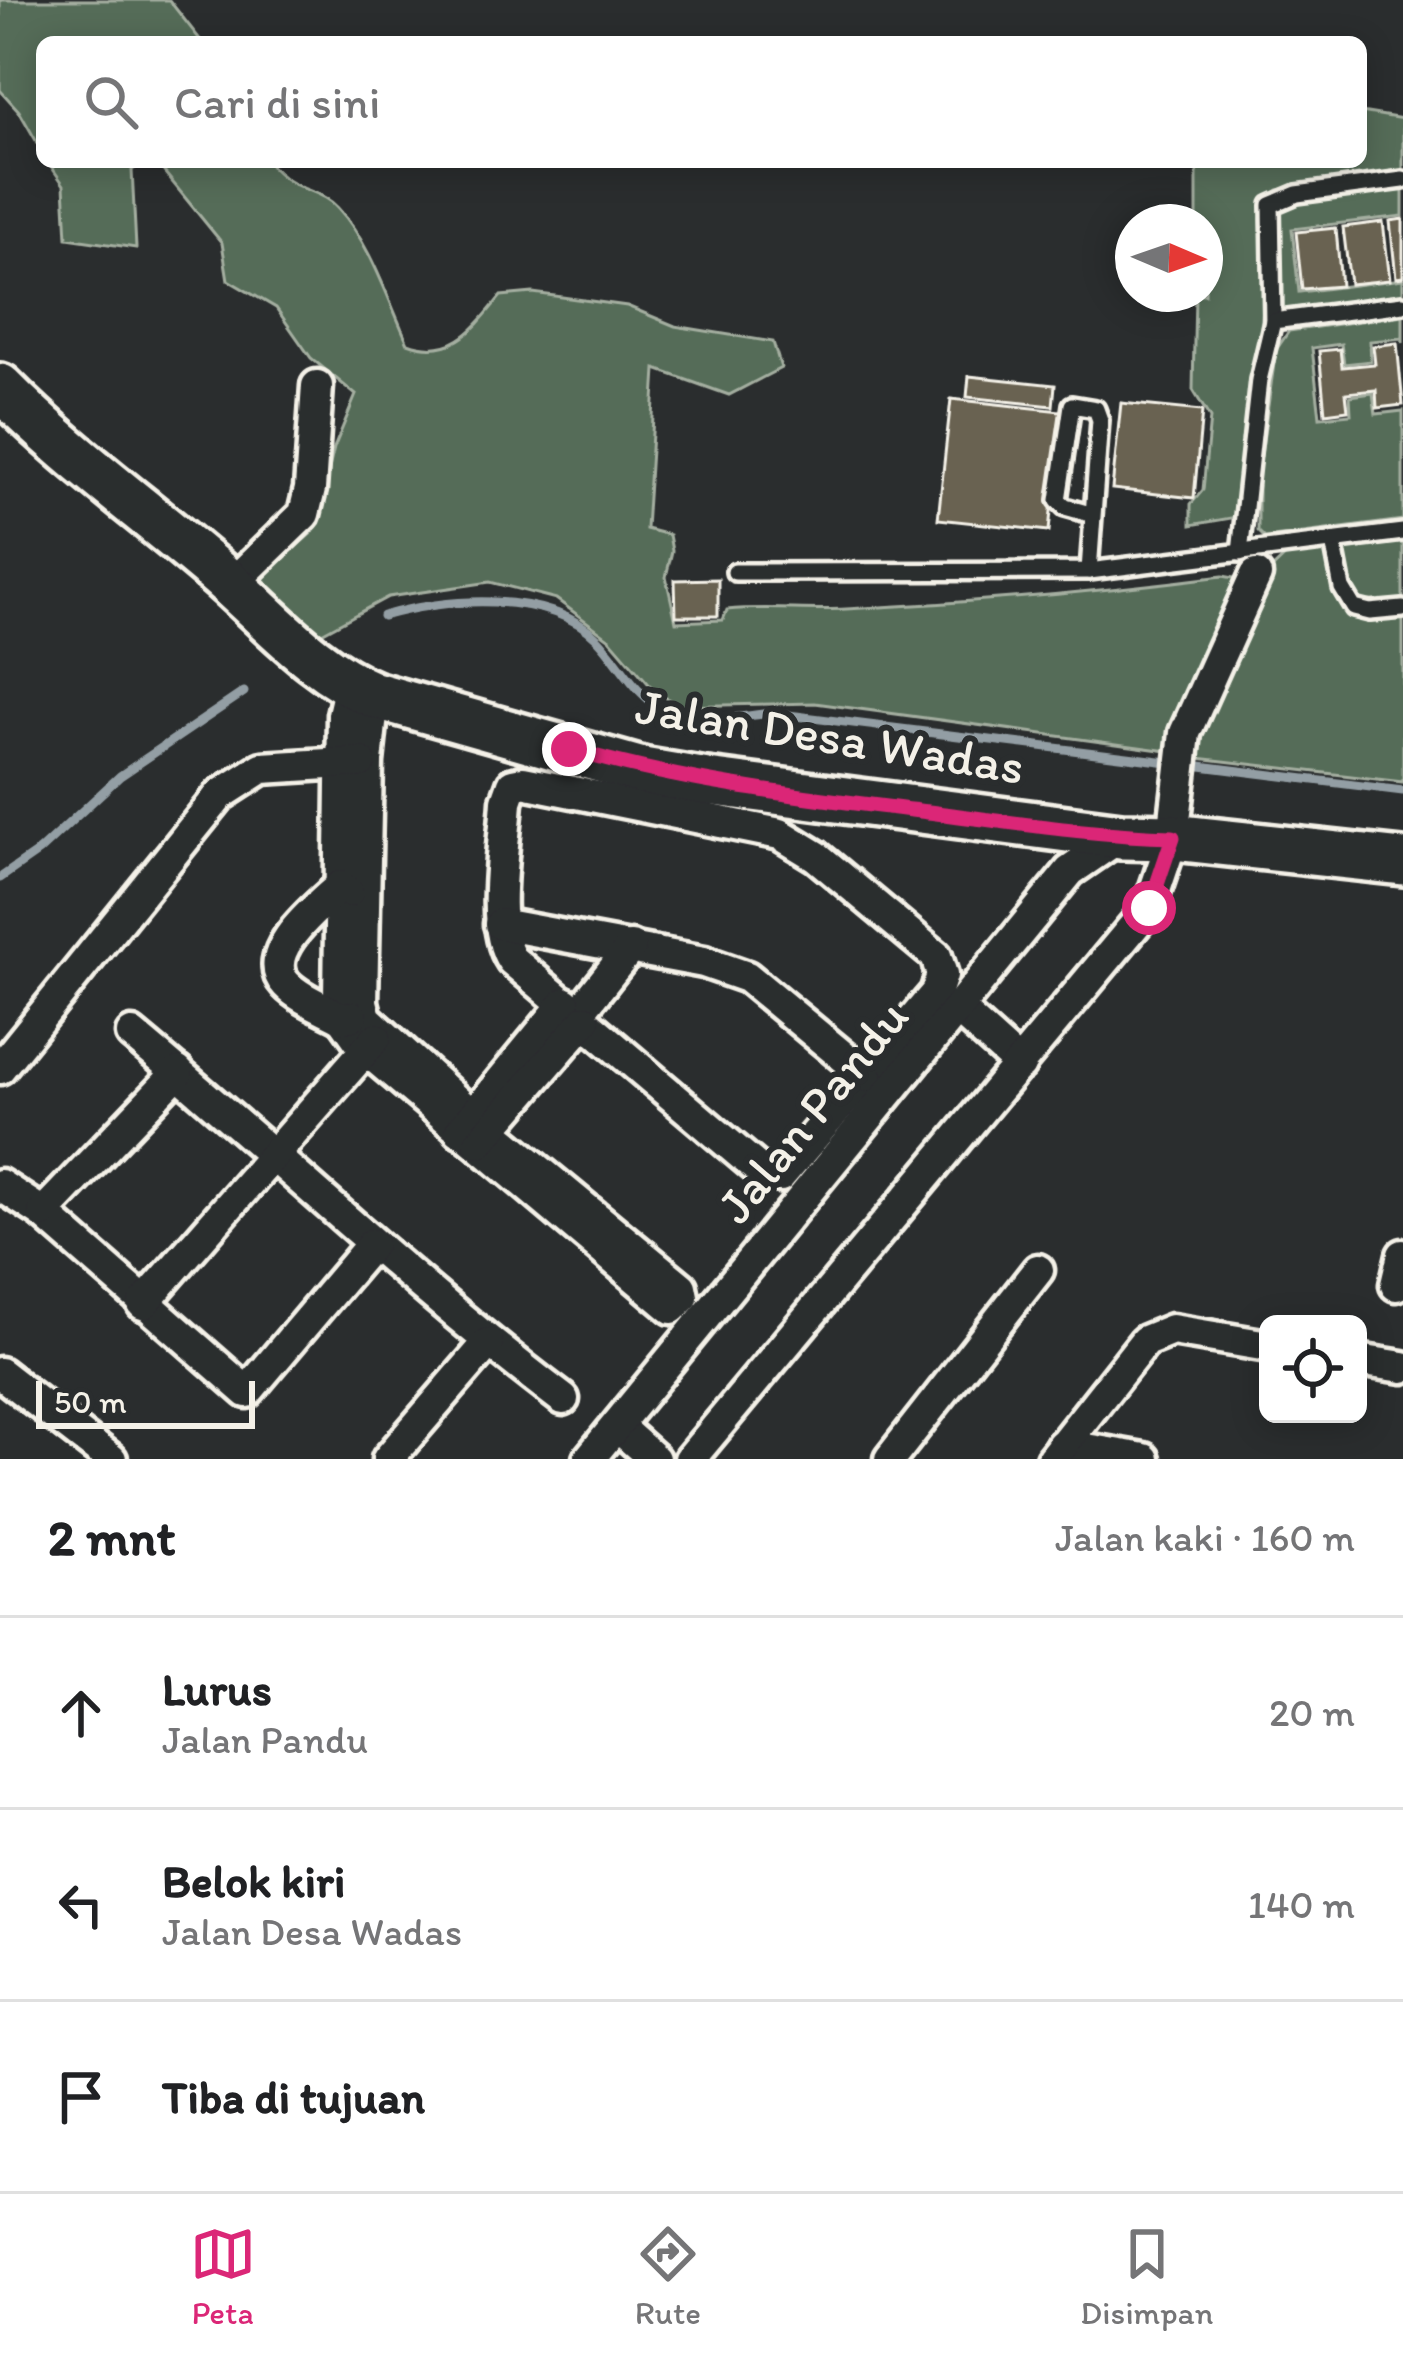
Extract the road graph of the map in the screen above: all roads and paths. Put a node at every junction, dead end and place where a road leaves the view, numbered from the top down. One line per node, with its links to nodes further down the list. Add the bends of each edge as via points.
1 (1403, 180): 3 (lane, via 1271,205)
2 (1403, 304): 3 (lane)
3 (1273, 321): 10 (lane, via 1259,380)
4 (317, 386): 13 (street, via 304,514)
5 (0, 387): 13 (main road, Jalan Desa Wadas)
6 (1090, 514): 6 (lane, via 1058,500 1072,405 1096,409 1100,421); 11 (lane)
7 (1403, 532): 8 (lane)
8 (1333, 542): 9 (lane); 14 (lane, via 1349,603 1360,611)
9 (1284, 548): 10 (lane); 10 (lane)
10 (1248, 564): 11 (lane); 18 (street, via 1184,743)
11 (1089, 571): 12 (lane)
12 (735, 572)
13 (231, 584): 15 (main road, Jalan Desa Wadas, via 283,634)
14 (1403, 609)
15 (362, 690): 16 (street); 17 (main road, Jalan Desa Wadas, via 642,771)
16 (354, 762): 20 (street); 28 (street, via 262,768 220,795)
17 (1121, 836): 18 (main road, Jalan Desa Wadas); 23 (street, Jalan Pandu, via 1070,872)
18 (1173, 837): 19 (main road, Jalan Desa Wadas); 27 (street, via 1149,908)
19 (1403, 862)
20 (352, 895): 25 (street); 25 (street, via 288,937 279,969 294,991)
21 (500, 924): 22 (street); 24 (street, via 512,960); 30 (street, via 513,784 780,834 942,966 936,993)
22 (631, 946): 24 (street); 30 (street, via 747,977)
23 (958, 1009): 27 (street); 45 (street, Jalan Pandu)
24 (576, 1012): 30 (street, via 769,1176 786,1172); 31 (street)
25 (363, 1029): 31 (street); 32 (street)
26 (132, 1034): 29 (street)
27 (1020, 1065): 51 (street)
28 (0, 1068)
29 (178, 1072): 32 (street); 34 (street)
30 (868, 1077)
31 (475, 1130): 37 (street)
32 (272, 1155): 35 (street); 38 (street)
33 (0, 1184): 34 (street)
34 (44, 1213): 38 (street)
35 (372, 1244): 38 (street, via 247,1392); 39 (street)
36 (1038, 1270): 52 (street)
37 (654, 1278)
38 (143, 1304)
39 (488, 1343): 44 (street); 48 (street)
40 (1259, 1344): 46 (street, via 1157,1334 1132,1355)
41 (1367, 1361): 42 (street)
42 (1403, 1367)
43 (0, 1373): 47 (street)
44 (562, 1399)
45 (617, 1426): 49 (street, Jalan Pandu); 50 (street)
46 (1069, 1453): 53 (street)
47 (110, 1459)
48 (388, 1459)
49 (589, 1459)
50 (654, 1459)
51 (690, 1459)
52 (890, 1459)
53 (1144, 1459)

